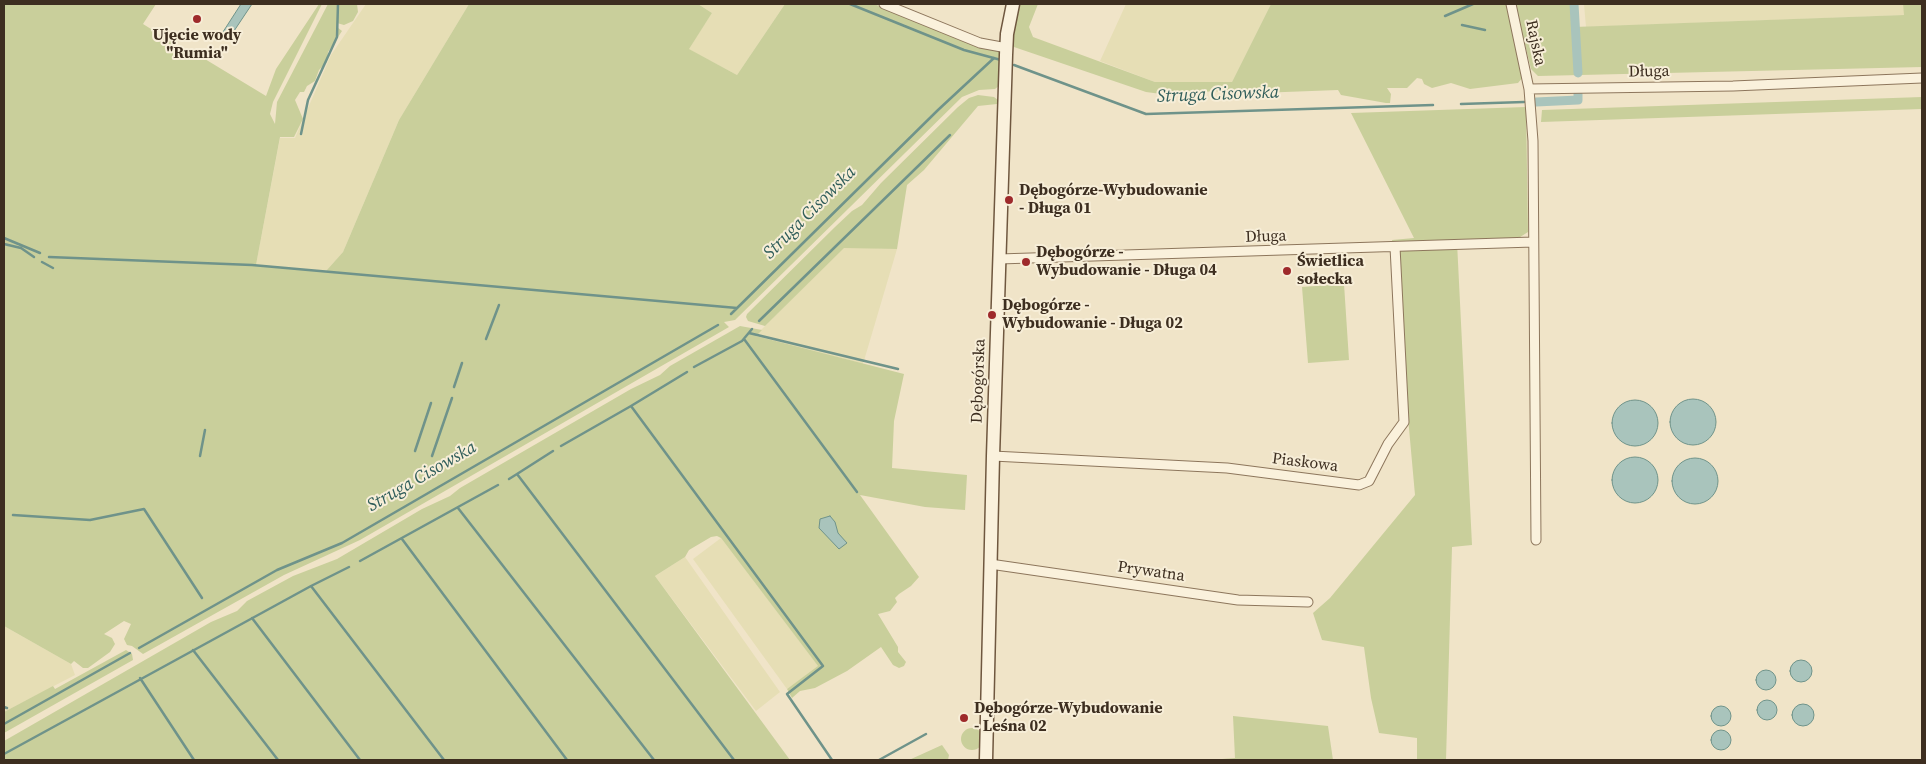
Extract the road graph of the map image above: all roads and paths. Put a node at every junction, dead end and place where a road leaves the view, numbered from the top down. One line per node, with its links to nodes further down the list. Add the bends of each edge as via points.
1 (884, 4): 4 (street, via 980,43)
2 (1013, 4): 4 (street, Dębogórska)
3 (1511, 4): 6 (street, Rajska)
4 (1007, 48): 9 (street, Dębogórska)
5 (1922, 78): 6 (street, Długa, via 1733,86)
6 (1530, 89): 7 (street)
7 (1533, 242): 8 (street, Długa); 11 (street)
8 (1396, 247): 9 (street, Długa); 10 (street, Piaskowa, via 1404,422 1388,444 1369,481 1359,485 1227,468)
9 (999, 259): 10 (street, Dębogórska)
10 (993, 456): 12 (street, Dębogórska)
11 (1536, 540)
12 (990, 564): 13 (street, Prywatna, via 1238,600); 14 (street, Dębogórska)
13 (1308, 602)
14 (986, 760)

